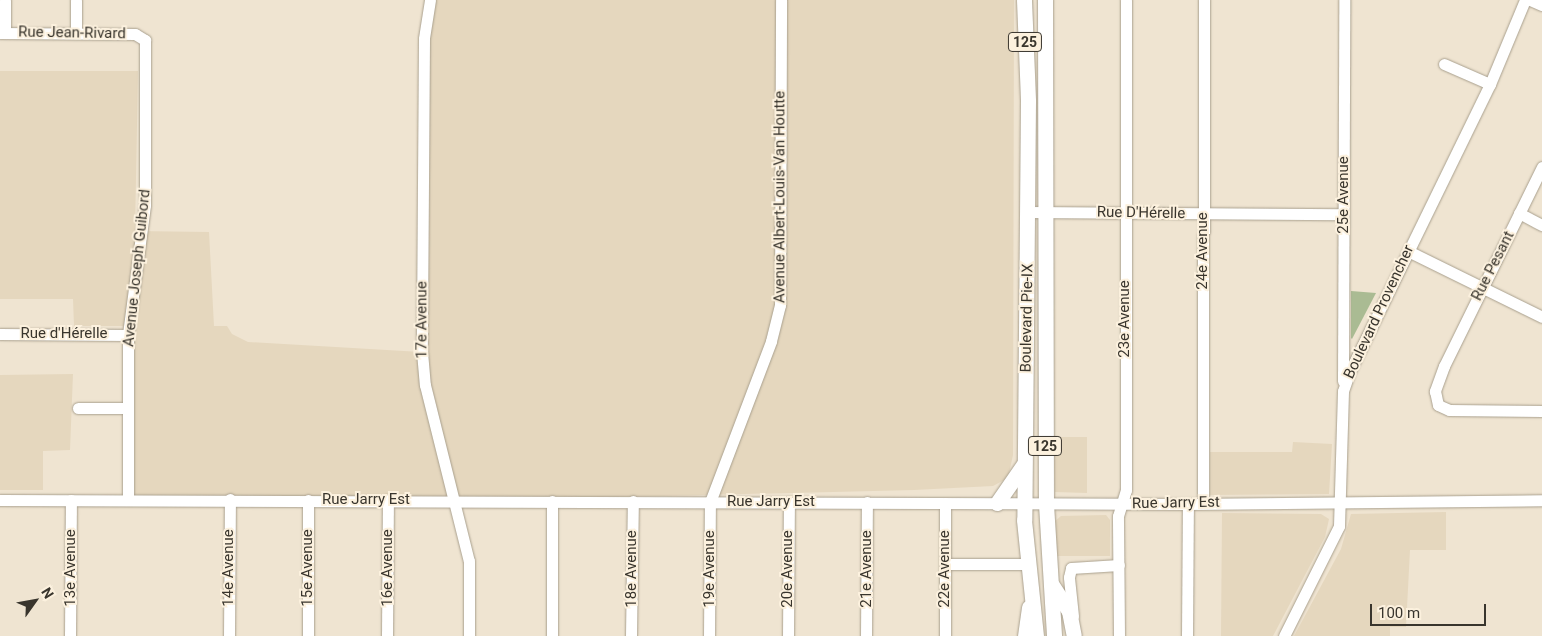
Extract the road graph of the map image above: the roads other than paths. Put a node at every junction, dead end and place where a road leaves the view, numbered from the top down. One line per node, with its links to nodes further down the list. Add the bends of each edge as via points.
1 (5, 0): 13 (street)
2 (76, 0): 14 (street)
3 (430, 0): 43 (street, 17e Avenue, via 424,32 422,352 425,385)
4 (780, 0): 46 (street, Avenue Albert-Louis-Van Houtte, via 778,318)
5 (1024, 0): 19 (main road, Boulevard Pie-IX / 125)
6 (1045, 0): 20 (main road, Boulevard Pie-IX / 125)
7 (1126, 0): 21 (street, 23e Avenue)
8 (1204, 0): 23 (street, 24e Avenue)
9 (1344, 0): 24 (street, 25e Avenue)
10 (1525, 0): 17 (street, Boulevard Provencher)
11 (1530, 0): 12 (street)
12 (1542, 5)
13 (2, 33): 14 (street, Rue Jean-Rivard)
14 (76, 33): 15 (street, Rue Jean-Rivard)
15 (144, 36): 30 (street, Avenue Joseph Guibord, via 145,204)
16 (1444, 64): 17 (street)
17 (1490, 84): 26 (street, Boulevard Provencher)
18 (1542, 167): 22 (street, Rue Pesant)
19 (1028, 212): 20 (street, Rue D'Hérelle); 35 (main road, Boulevard Pie-IX / 125)
20 (1045, 212): 21 (street, Rue D'Hérelle); 54 (main road, Boulevard Pie-IX / 125)
21 (1125, 213): 23 (street, Rue D'Hérelle); 55 (street, 23e Avenue, via 1126,490)
22 (1519, 213): 25 (street); 27 (street, Rue Pesant)
23 (1204, 214): 24 (street, Rue D'Hérelle); 53 (street, 24e Avenue)
24 (1344, 214): 31 (street, 25e Avenue)
25 (1542, 225)
26 (1408, 250): 27 (street); 31 (street, Boulevard Provencher, via 1358,352)
27 (1482, 288): 28 (street); 34 (street, Rue Pesant, via 1444,366 1436,399 1444,409)
28 (1542, 317)
29 (0, 334): 30 (street, Rue d'Hérelle)
30 (128, 334): 33 (street, Avenue Joseph Guibord)
31 (1343, 391): 49 (street, Boulevard Provencher)
32 (78, 408): 33 (street)
33 (128, 408): 39 (street, Avenue Joseph Guibord)
34 (1542, 411)
35 (1024, 464): 51 (main road); 52 (main road, Boulevard Pie-IX / 125)
36 (230, 499): 39 (street, Rue Jarry Est); 40 (street, Rue Jarry Est); 64 (street, 14e Avenue)
37 (0, 500): 38 (street, Rue Jarry Est)
38 (71, 500): 39 (street, Rue Jarry Est); 63 (street, 13e Avenue)
39 (128, 500)
40 (308, 500): 41 (street, Rue Jarry Est); 65 (street, 15e Avenue)
41 (388, 500): 43 (street, Rue Jarry Est); 66 (street, 16e Avenue)
42 (1542, 500): 49 (street, Rue Jarry Est)
43 (455, 501): 44 (street, Rue Jarry Est); 67 (street, 17e Avenue, via 469,562)
44 (552, 501): 45 (street, Rue Jarry Est); 68 (street)
45 (633, 501): 46 (street, Rue Jarry Est); 69 (street, 18e Avenue)
46 (710, 502): 47 (street, Rue Jarry Est); 70 (street, 19e Avenue)
47 (789, 502): 48 (street, Rue Jarry Est); 71 (street, 20e Avenue)
48 (867, 502): 50 (street, Rue Jarry Est); 72 (street, 21e Avenue)
49 (1341, 502): 53 (street, Rue Jarry Est); 79 (street, Boulevard Provencher, via 1335,539)
50 (945, 503): 51 (street, Rue Jarry Est); 57 (street, 22e Avenue)
51 (997, 503): 52 (street, Rue Jarry Est)
52 (1025, 503): 54 (street, Rue Jarry Est); 58 (main road, Boulevard Pie-IX / 125)
53 (1203, 503): 56 (street, Rue Jarry Est)
54 (1046, 504): 55 (street, Rue Jarry Est); 60 (main road, Boulevard Pie-IX / 125)
55 (1121, 504): 56 (street, Rue Jarry Est); 59 (street, 23e Avenue, via 1118,516)
56 (1188, 504): 78 (street)
57 (945, 564): 58 (street); 73 (street, 22e Avenue)
58 (1028, 564): 61 (main road, Boulevard Pie-IX / 125)
59 (1119, 565): 62 (street, via 1071,568); 77 (street, 23e Avenue)
60 (1052, 585): 62 (main road, via 1064,600); 76 (main road, Boulevard Pie-IX / 125)
61 (1032, 598): 74 (main road, via 1025,617); 75 (main road, Boulevard Pie-IX / 125)
62 (1074, 630)
63 (70, 636)
64 (229, 636)
65 (308, 636)
66 (387, 636)
67 (469, 636)
68 (552, 636)
69 (631, 636)
70 (710, 636)
71 (788, 636)
72 (866, 636)
73 (944, 636)
74 (1025, 636)
75 (1036, 636)
76 (1054, 636)
77 (1119, 636)
78 (1187, 636)
79 (1284, 636)

